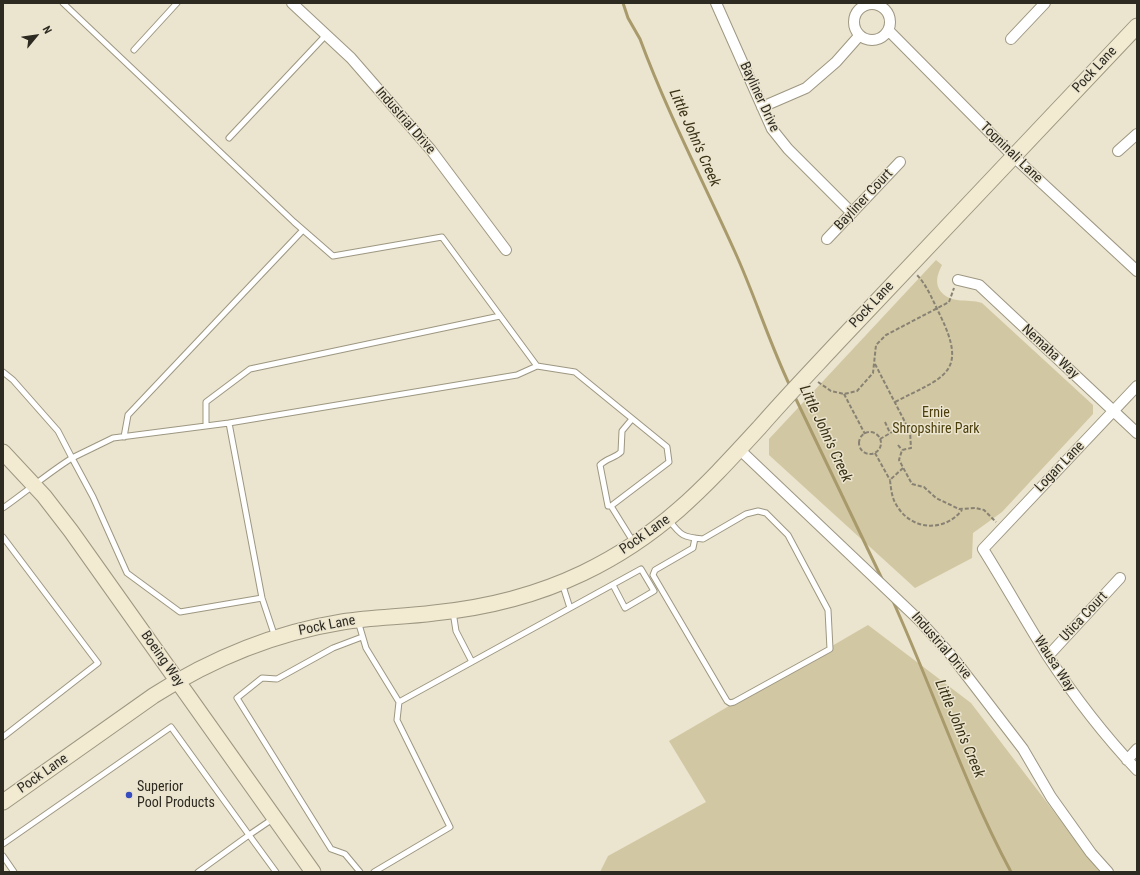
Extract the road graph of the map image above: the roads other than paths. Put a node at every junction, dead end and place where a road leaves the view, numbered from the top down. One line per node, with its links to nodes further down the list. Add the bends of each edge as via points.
1 (63, 3): 20 (lane)
2 (177, 3): 12 (lane)
3 (292, 3): 9 (street, Industrial Drive)
4 (716, 3): 13 (street, Bayliner Drive)
5 (1045, 3): 11 (street)
6 (883, 4): 8 (street, via 891,22); 10 (street, via 871,3 861,6 855,13 853,21)
7 (1137, 26): 17 (street, Pock Lane)
8 (889, 31): 10 (street, via 883,37 871,41); 17 (street, Togninali Lane)
9 (326, 35): 15 (lane); 22 (street, Industrial Drive, via 351,58 431,150)
10 (860, 36): 13 (street, via 836,62 806,88)
11 (1012, 39)
12 (134, 50)
13 (762, 107): 19 (street, Bayliner Drive, via 779,139)
14 (1137, 134): 16 (street)
15 (228, 138)
16 (1118, 151)
17 (1014, 156): 23 (street, Togninali Lane); 35 (street, Pock Lane)
18 (900, 162): 19 (street, Bayliner Court)
19 (852, 213): 21 (street, Bayliner Court)
20 (303, 230): 25 (lane, via 333,256 442,237); 34 (lane, via 128,415)
21 (827, 239)
22 (506, 250)
23 (1137, 270)
24 (958, 280): 29 (street, Nemaha Way, via 979,285)
25 (500, 316): 26 (lane); 32 (lane, via 250,369 206,402)
26 (537, 366): 30 (lane, via 575,372); 31 (lane, via 517,375)
27 (3, 372): 37 (lane, via 58,431)
28 (1137, 386): 29 (street, Logan Lane)
29 (1114, 411): 33 (street, Nemaha Way); 45 (street, Logan Lane)
30 (632, 418): 39 (lane, via 622,431 622,452 600,465 606,504); 39 (lane, via 667,447 669,462)
31 (229, 423): 32 (lane); 49 (lane)
32 (206, 426): 34 (lane)
33 (1137, 433)
34 (124, 437): 37 (lane, via 113,438)
35 (739, 449): 41 (street, Pock Lane, via 705,486); 74 (street, Industrial Drive, via 920,621 951,656 1023,749 1091,853)
36 (3, 452): 38 (street, Boeing Way)
37 (72, 458): 38 (lane, via 51,471); 49 (lane, via 93,497 127,573 148,590 180,612)
38 (35, 486): 40 (lane); 57 (street, Boeing Way, via 71,531)
39 (611, 506): 44 (lane)
40 (3, 508)
41 (668, 520): 43 (lane, via 680,534); 44 (street, Pock Lane)
42 (3, 536): 59 (lane, via 98,664)
43 (695, 538): 43 (lane, via 703,539 746,514 758,511 766,513 788,535 828,610 830,649 730,703 652,575 655,570 693,548)
44 (635, 544): 47 (street, Pock Lane)
45 (983, 548): 55 (street, Wausa Way)
46 (1120, 578): 55 (street, Utica Court)
47 (562, 582): 50 (lane); 51 (street, Pock Lane, via 496,603)
48 (613, 585): 48 (lane, via 641,569 654,591 625,608); 50 (lane)
49 (262, 598): 53 (lane)
50 (570, 608): 56 (lane)
51 (453, 611): 52 (street, Pock Lane); 56 (lane, via 456,631)
52 (358, 620): 53 (street, Pock Lane, via 308,628); 54 (lane)
53 (276, 637): 57 (street, Pock Lane, via 214,661)
54 (362, 637): 58 (lane); 72 (lane, via 333,648 277,679 262,678 237,698 331,848 345,854)
55 (1048, 656): 61 (street, Wausa Way, via 1072,692)
56 (472, 662): 58 (lane)
57 (177, 681): 63 (street, Pock Lane); 64 (street, Boeing Way)
58 (399, 702): 73 (lane, via 398,720 450,827)
59 (3, 737)
60 (1137, 749): 61 (street)
61 (1127, 760): 62 (street, Wausa Way)
62 (1137, 770)
63 (3, 802)
64 (274, 818): 65 (lane); 71 (street, Boeing Way)
65 (249, 835): 66 (lane, via 171,727); 69 (lane); 70 (lane)
66 (3, 844)
67 (3, 856): 68 (lane)
68 (14, 872)
69 (198, 872)
70 (276, 872)
71 (313, 872)
72 (360, 872)
73 (374, 872)
74 (1108, 872)

